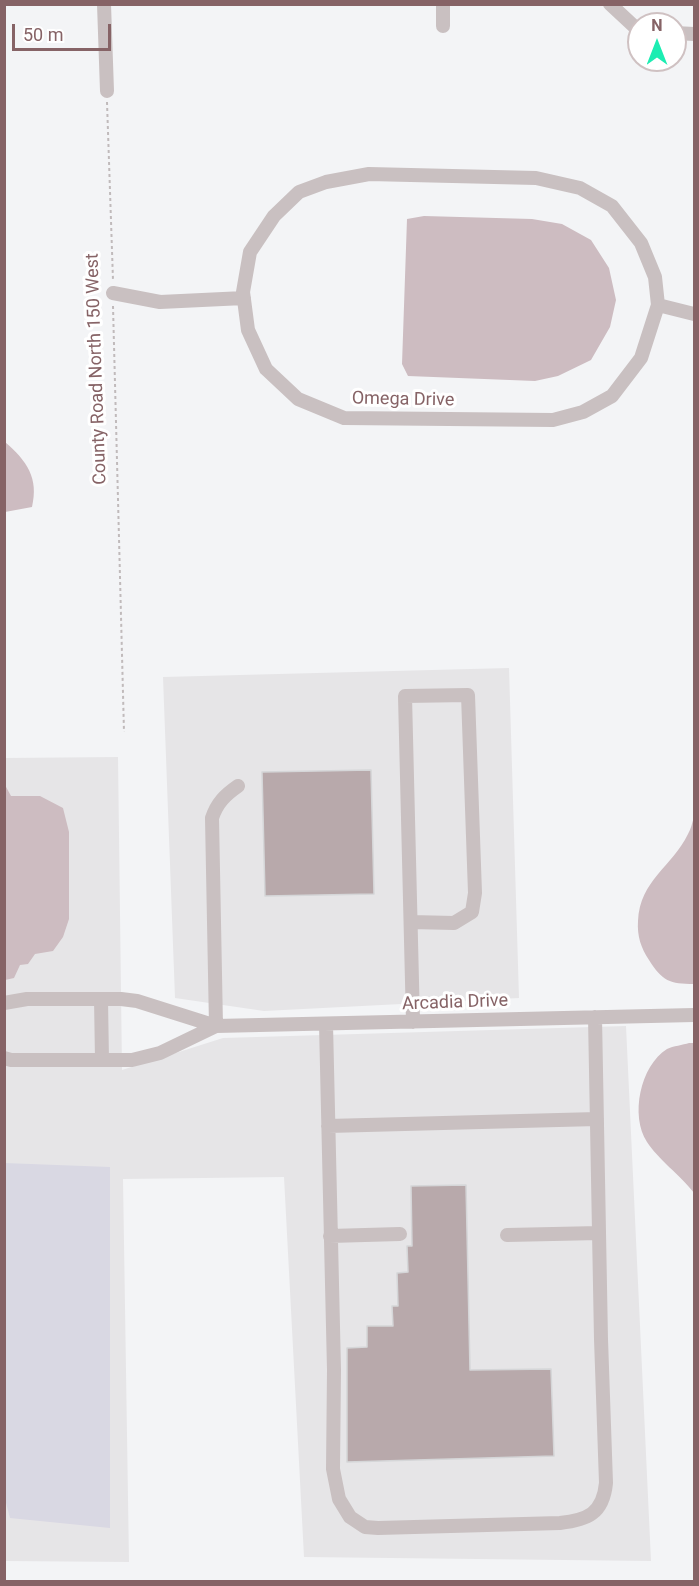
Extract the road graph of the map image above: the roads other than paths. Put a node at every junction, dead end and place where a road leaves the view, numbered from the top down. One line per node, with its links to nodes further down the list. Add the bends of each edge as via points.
1 (104, 4): 6 (street)
2 (443, 4): 5 (street)
3 (610, 4): 4 (street)
4 (627, 20)
5 (443, 26)
6 (107, 91)
7 (113, 293): 8 (street, via 160,302)
8 (244, 298): 9 (street, Omega Drive, via 248,330 266,369 298,399 344,418 553,420 583,412 612,396 641,358); 9 (street, Omega Drive, via 250,252 274,216 299,192 369,174 536,178 580,188 612,206 641,243 655,277)
9 (658, 305): 10 (street)
10 (694, 315)
11 (238, 786): 19 (street, via 216,806 212,818)
12 (411, 922): 12 (street, via 405,696 468,695 475,893 472,912 454,923); 17 (street)
13 (101, 999): 14 (street, via 27,999); 19 (street, via 137,1001); 21 (street)
14 (4, 1003)
15 (694, 1015): 16 (street, Arcadia Drive)
16 (595, 1017): 17 (street, Arcadia Drive); 22 (street)
17 (413, 1023): 18 (street, Arcadia Drive)
18 (326, 1024): 19 (street, Arcadia Drive); 23 (street)
19 (216, 1026): 21 (street, via 160,1053 132,1060)
20 (4, 1058): 21 (street)
21 (102, 1060)
22 (597, 1119): 23 (street); 24 (street)
23 (328, 1126): 27 (street)
24 (599, 1233): 26 (street); 27 (street, via 606,1483 597,1510 582,1520 560,1523 378,1528 365,1527 350,1517 339,1499 333,1469)
25 (400, 1234): 27 (street)
26 (507, 1235)
27 (330, 1236)

